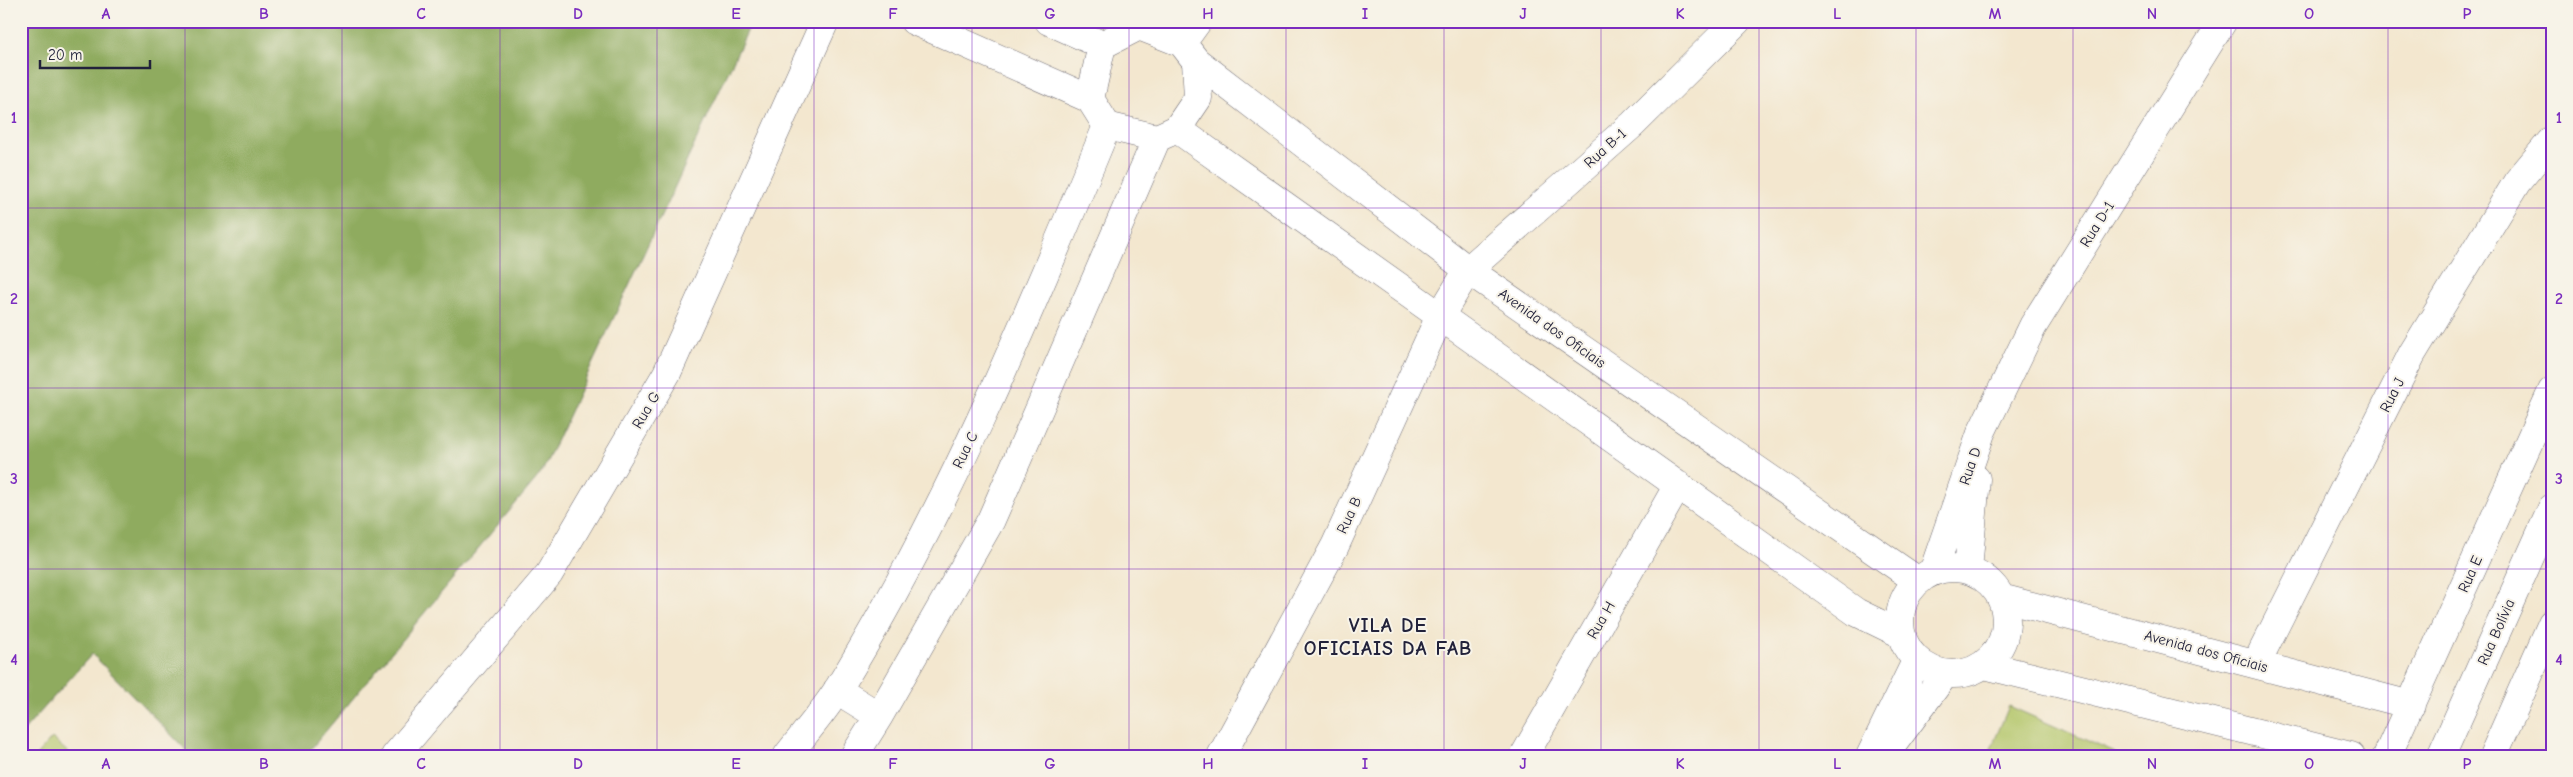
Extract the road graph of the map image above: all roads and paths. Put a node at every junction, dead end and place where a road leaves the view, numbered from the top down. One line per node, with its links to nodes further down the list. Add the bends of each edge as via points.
1 (825, 21): 32 (street, Rua G, via 662,382 549,574)
2 (914, 21): 10 (street)
3 (1049, 21): 8 (street)
4 (1198, 21): 9 (street)
5 (1737, 21): 14 (street, Rua B-1, via 1633,124)
6 (2223, 21): 17 (street, Rua D-1, via 2033,326)
7 (1142, 24): 8 (street); 9 (street)
8 (1102, 45): 10 (street)
9 (1189, 52): 12 (street, via 1198,98); 14 (street, Avenida dos Oficiais)
10 (1090, 99): 11 (street)
11 (1107, 126): 12 (street); 29 (street, Rua C, via 1022,331 924,535)
12 (1167, 133): 15 (street); 31 (street, via 991,520)
13 (2552, 140): 26 (street, Rua J, via 2517,182 2412,354)
14 (1468, 270): 15 (street, Rua B); 21 (street, Avenida dos Oficiais)
15 (1440, 316): 18 (street); 35 (street, Rua B, via 1334,546)
16 (2552, 391): 30 (street, Rua E)
17 (1981, 433): 20 (street, Rua D); 21 (street, Rua D)
18 (1678, 485): 24 (street, via 1856,612); 36 (street, Rua H)
19 (2551, 510): 41 (street, Rua Bolívia)
20 (1968, 570): 21 (street, via 1951,568); 22 (street, via 1982,576)
21 (1926, 576): 24 (street, via 1902,604)
22 (2001, 598): 26 (street, Avenida dos Oficiais); 27 (street, via 2006,616 2005,635 1997,652)
23 (2552, 623): 42 (street)
24 (1901, 634): 25 (street)
25 (1916, 661): 28 (street); 37 (street)
26 (2256, 664): 30 (street, Avenida dos Oficiais)
27 (1984, 665): 28 (street, via 1972,672); 39 (street)
28 (1945, 674): 38 (street)
29 (837, 690): 31 (street); 33 (street, Rua C)
30 (2411, 705): 40 (street, Rua E)
31 (879, 716): 34 (street)
32 (395, 756)
33 (788, 756)
34 (854, 756)
35 (1221, 756)
36 (1524, 756)
37 (1870, 756)
38 (1884, 756)
39 (2351, 756)
40 (2387, 756)
41 (2441, 756)
42 (2493, 756)

